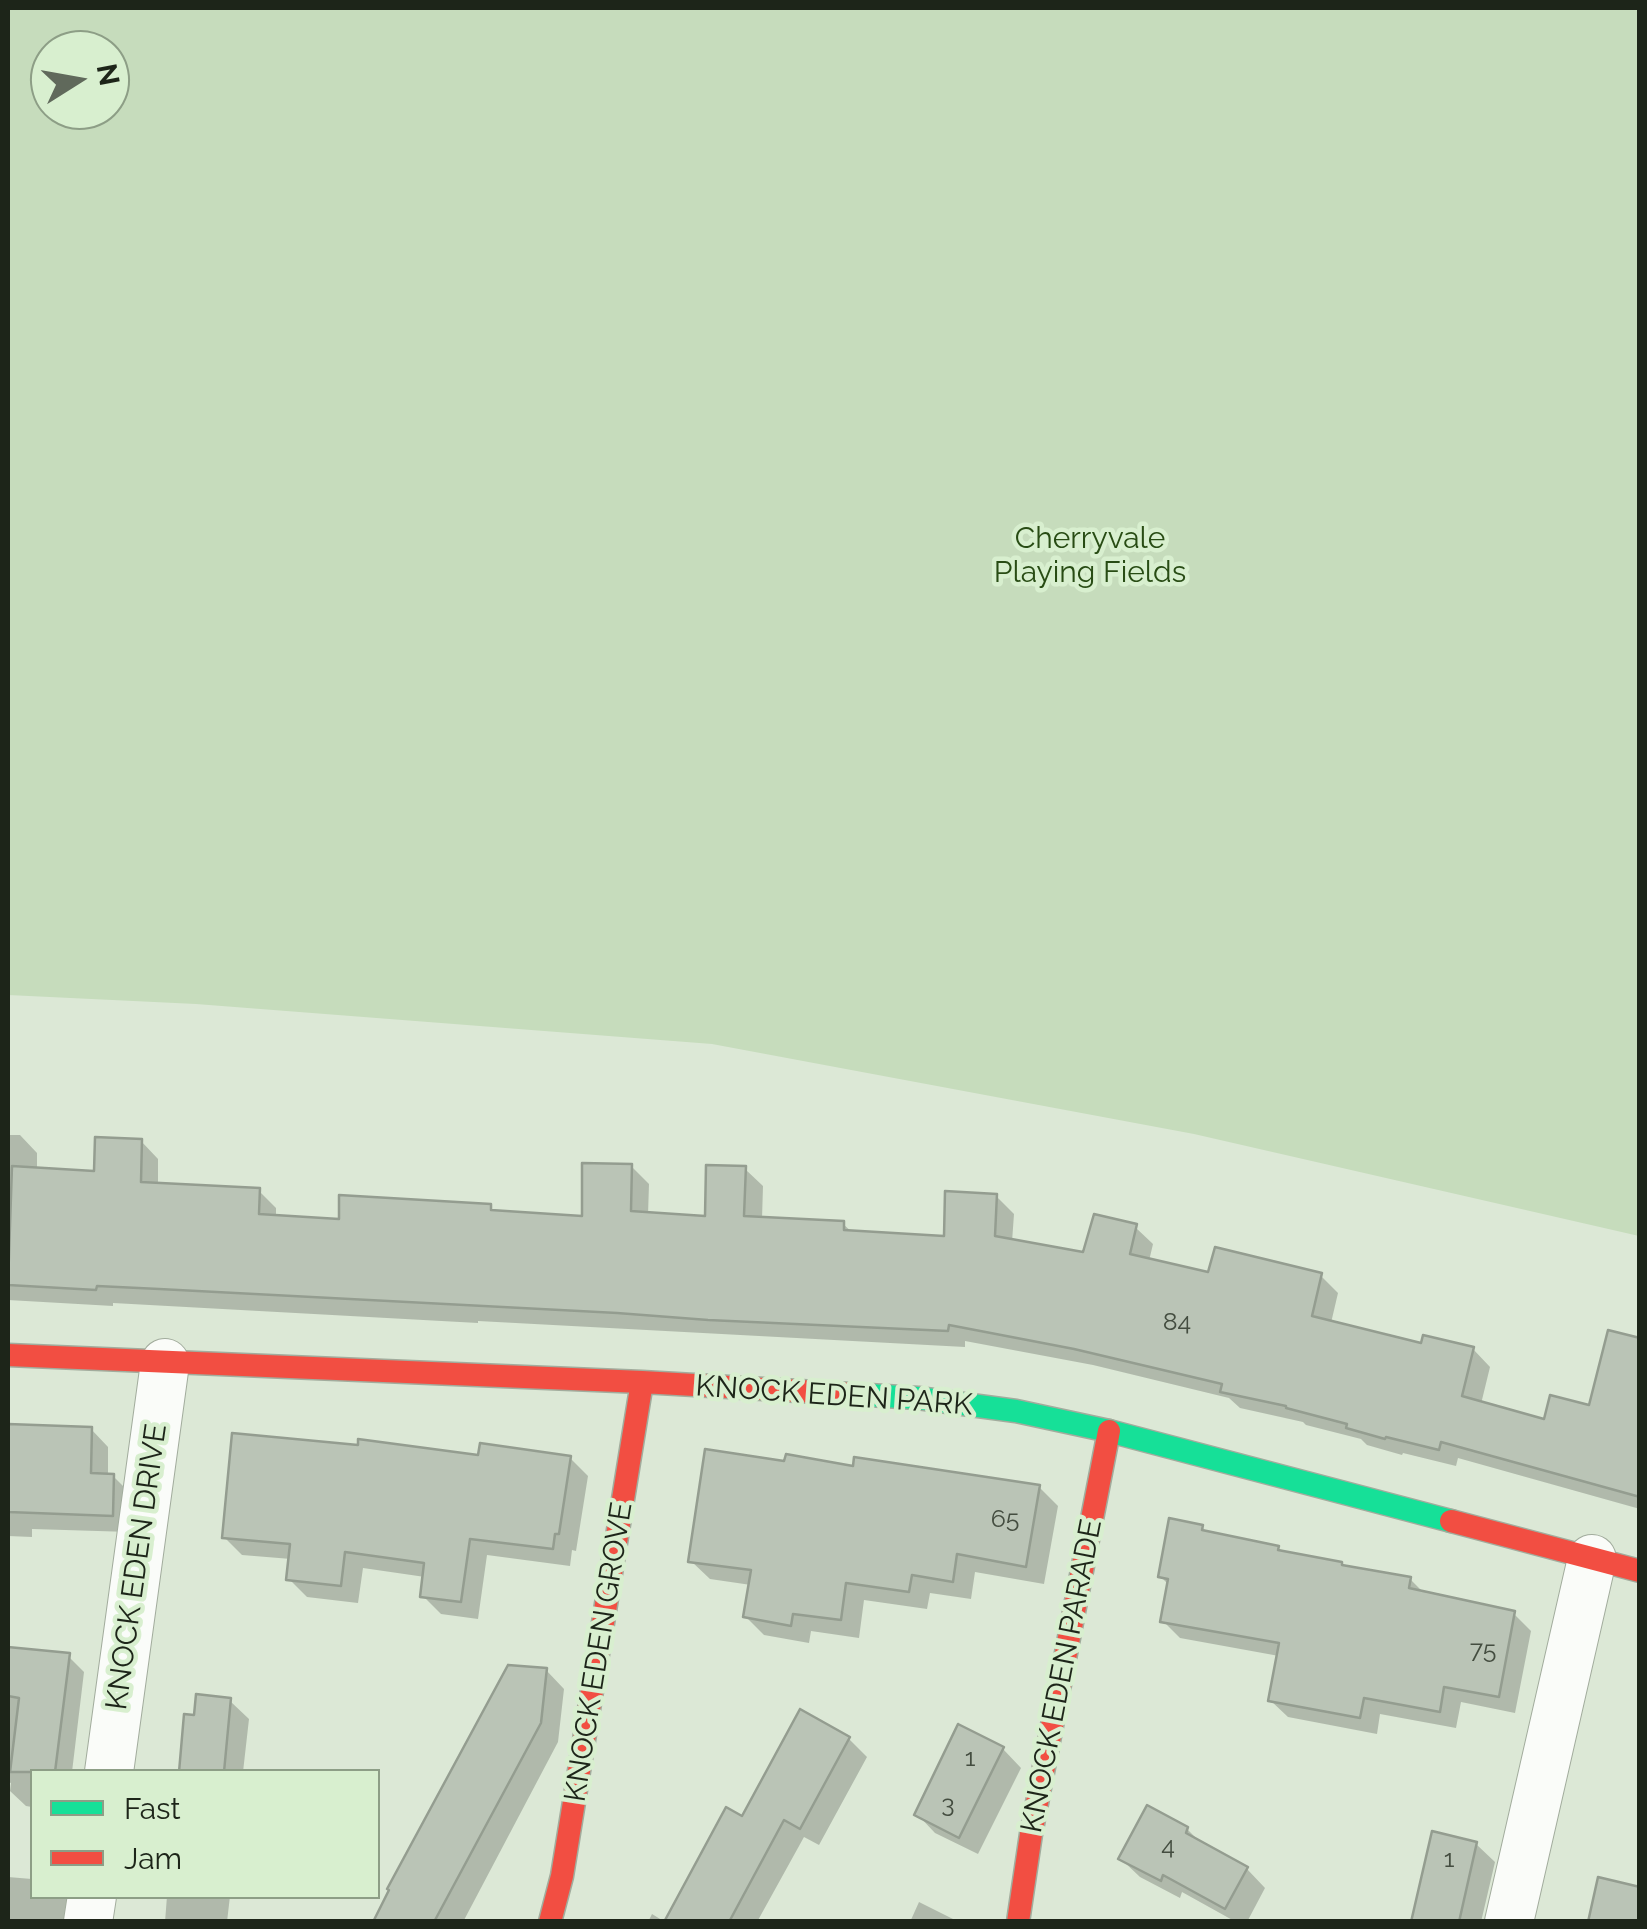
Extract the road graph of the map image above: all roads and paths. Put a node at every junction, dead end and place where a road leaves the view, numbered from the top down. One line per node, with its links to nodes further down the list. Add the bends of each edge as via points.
1 (8, 1355): 2 (street, KNOCK EDEN PARK)
2 (165, 1363): 3 (street, KNOCK EDEN PARK); 7 (street, KNOCK EDEN DRIVE)
3 (642, 1382): 4 (street, KNOCK EDEN PARK, via 918,1398); 8 (street, KNOCK EDEN GROVE)
4 (1109, 1430): 5 (street, KNOCK EDEN PARK); 9 (street, KNOCK EDEN PARADE)
5 (1592, 1558): 6 (street, KNOCK EDEN PARK); 10 (street)
6 (1640, 1571)
7 (109, 1769)
8 (550, 1922)
9 (1018, 1922)
10 (1508, 1922)

